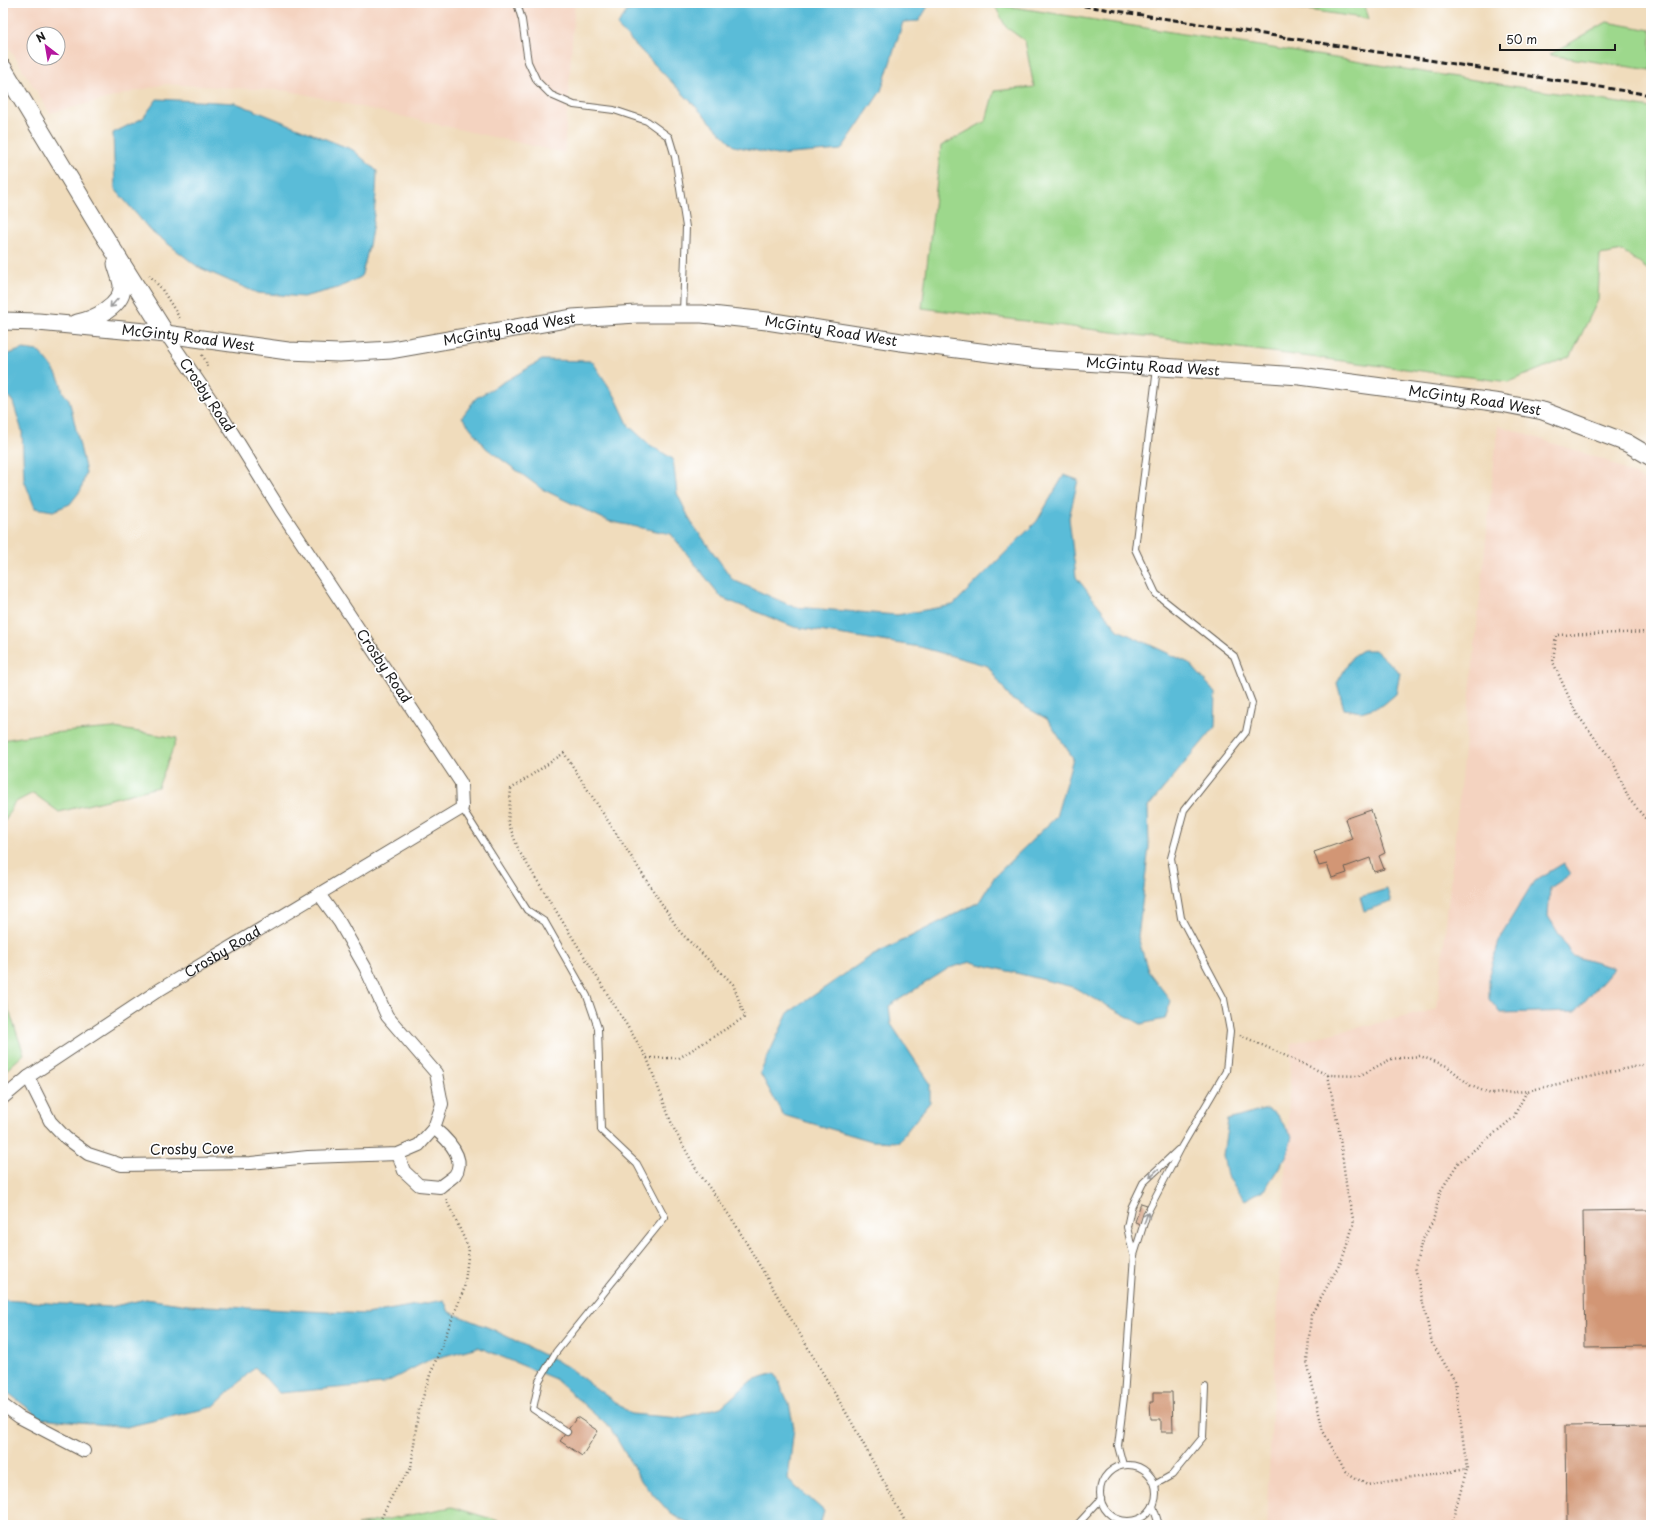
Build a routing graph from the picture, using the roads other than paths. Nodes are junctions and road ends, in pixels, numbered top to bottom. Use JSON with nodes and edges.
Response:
{"nodes":[{"id":1,"x":517,"y":3,"type":"edge"},
{"id":2,"x":3,"y":68,"type":"edge"},
{"id":3,"x":100,"y":229,"type":"junction"},
{"id":4,"x":683,"y":314,"type":"junction"},
{"id":5,"x":3,"y":321,"type":"edge"},
{"id":6,"x":70,"y":325,"type":"junction"},
{"id":7,"x":166,"y":334,"type":"junction"},
{"id":8,"x":1157,"y":367,"type":"junction"},
{"id":9,"x":1651,"y":457,"type":"edge"},
{"id":10,"x":462,"y":808,"type":"junction"},
{"id":11,"x":319,"y":894,"type":"junction"},
{"id":12,"x":28,"y":1077,"type":"junction"},
{"id":13,"x":3,"y":1098,"type":"edge"},
{"id":14,"x":434,"y":1128,"type":"junction"},
{"id":15,"x":1182,"y":1146,"type":"junction"},
{"id":16,"x":398,"y":1154,"type":"junction"},
{"id":17,"x":1134,"y":1255,"type":"junction"},
{"id":18,"x":1205,"y":1387,"type":"dead end"},
{"id":19,"x":3,"y":1405,"type":"edge"},
{"id":20,"x":566,"y":1432,"type":"dead end"},
{"id":21,"x":84,"y":1451,"type":"dead end"},
{"id":22,"x":1123,"y":1465,"type":"junction"},
{"id":23,"x":1156,"y":1484,"type":"junction"},
{"id":24,"x":1100,"y":1499,"type":"junction"},
{"id":25,"x":1154,"y":1506,"type":"junction"},
{"id":26,"x":1146,"y":1515,"type":"junction"},
{"id":27,"x":1136,"y":1523,"type":"edge"},
{"id":28,"x":1159,"y":1523,"type":"edge"},
{"id":29,"x":1077,"y":1525,"type":"edge"}],
"edges":[{"from":1,"to":4,"type":"lane"},
{"from":2,"to":3,"type":"main road","name":"Crosby Road"},
{"from":3,"to":6,"type":"main road","one_way":true},
{"from":3,"to":7,"type":"main road","name":"Crosby Road"},
{"from":4,"to":7,"type":"main road","name":"McGinty Road West"},
{"from":4,"to":8,"type":"main road","name":"McGinty Road West"},
{"from":5,"to":6,"type":"main road","name":"McGinty Road West"},
{"from":6,"to":7,"type":"main road","name":"McGinty Road West"},
{"from":7,"to":10,"type":"street","name":"Crosby Road"},
{"from":8,"to":9,"type":"main road","name":"McGinty Road West"},
{"from":8,"to":15,"type":"lane"},
{"from":10,"to":11,"type":"street","name":"Crosby Road"},
{"from":10,"to":20,"type":"lane"},
{"from":11,"to":12,"type":"street","name":"Crosby Road"},
{"from":11,"to":14,"type":"street","name":"Crosby Cove"},
{"from":12,"to":13,"type":"street","name":"Crosby Road"},
{"from":12,"to":16,"type":"street","name":"Crosby Cove"},
{"from":14,"to":16,"type":"street","name":"Crosby Cove"},
{"from":14,"to":16,"type":"street"},
{"from":17,"to":15,"type":"lane","one_way":true},
{"from":15,"to":17,"type":"lane","one_way":true},
{"from":17,"to":22,"type":"lane"},
{"from":18,"to":23,"type":"lane"},
{"from":19,"to":21,"type":"street"},
{"from":22,"to":23,"type":"lane"},
{"from":22,"to":24,"type":"lane"},
{"from":23,"to":25,"type":"lane"},
{"from":24,"to":27,"type":"lane"},
{"from":24,"to":29,"type":"lane"},
{"from":25,"to":26,"type":"lane"},
{"from":25,"to":28,"type":"lane"},
{"from":26,"to":27,"type":"lane"},
{"from":26,"to":28,"type":"lane"}]}
